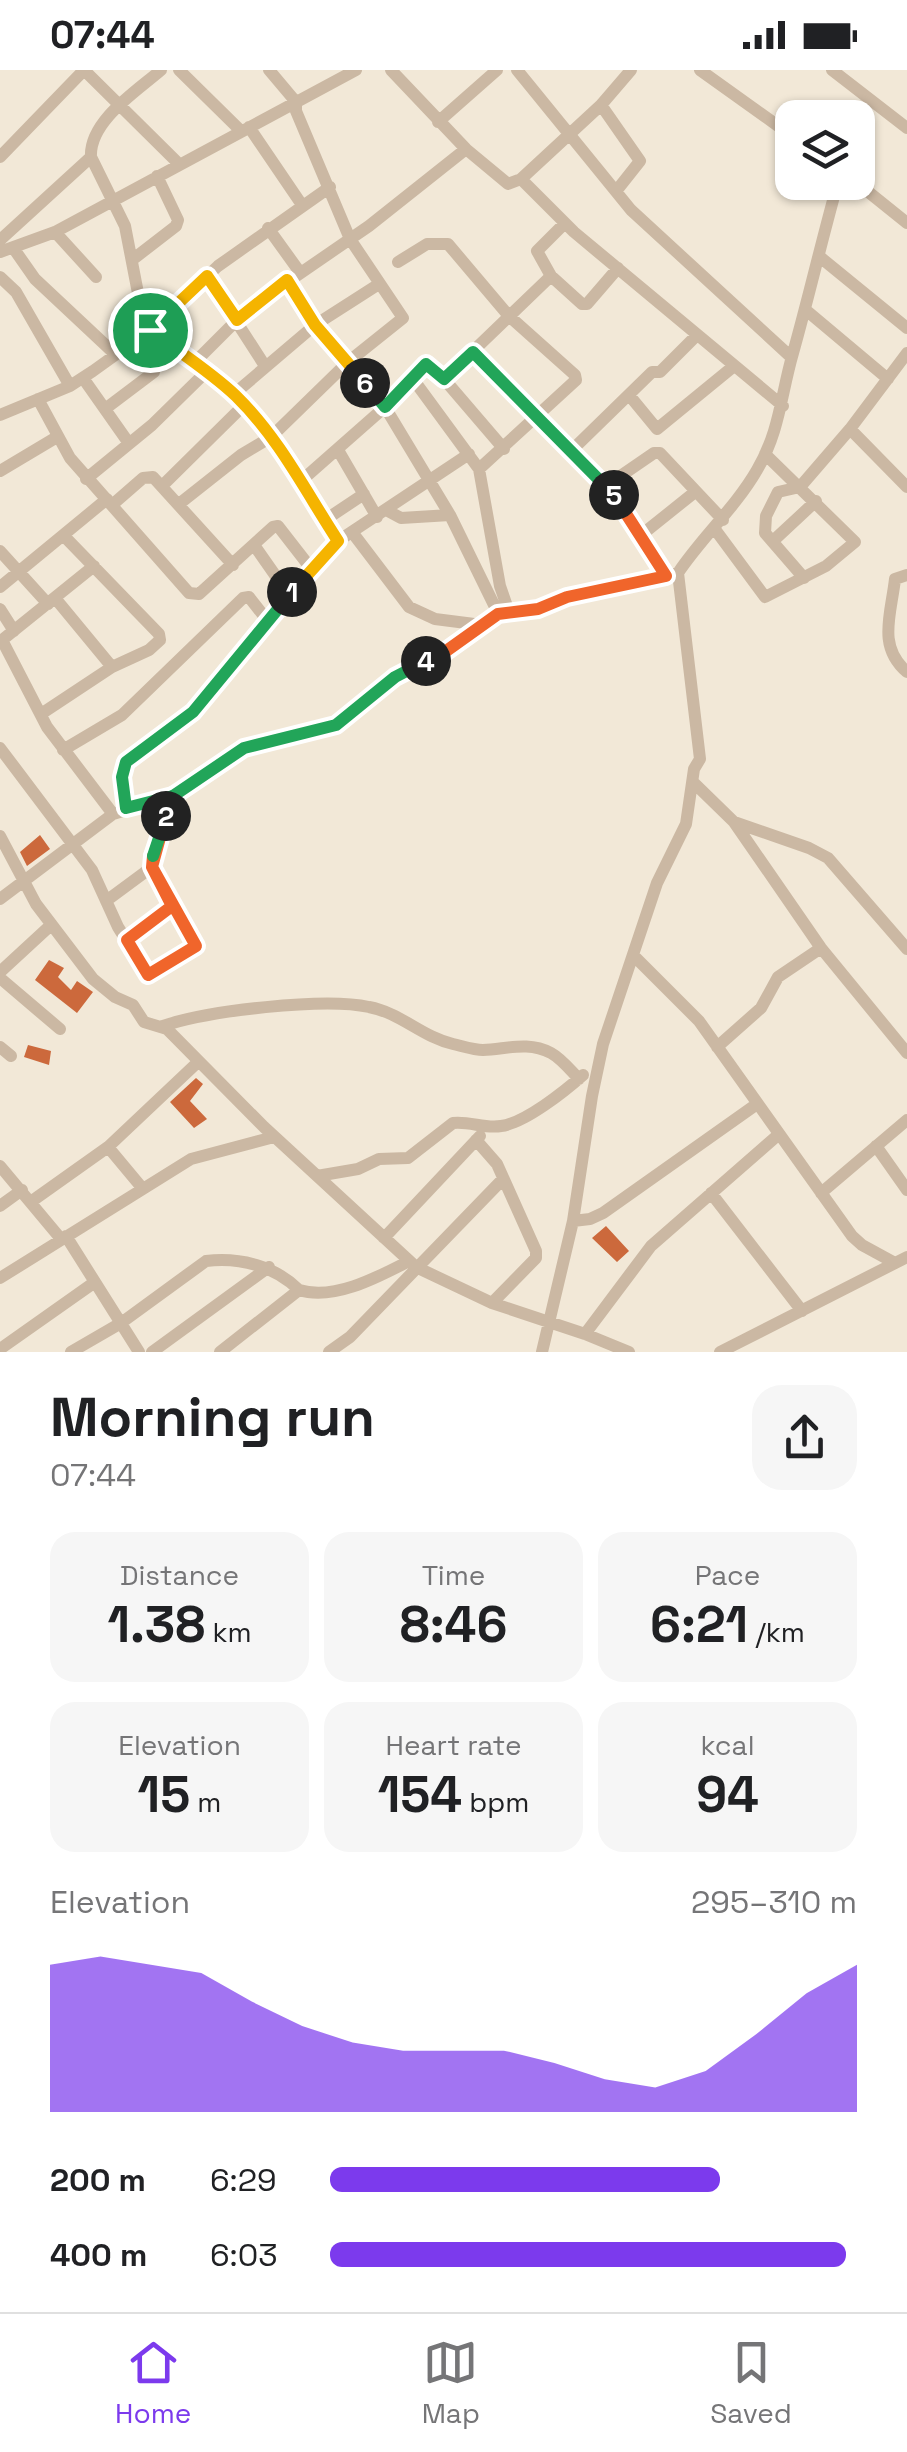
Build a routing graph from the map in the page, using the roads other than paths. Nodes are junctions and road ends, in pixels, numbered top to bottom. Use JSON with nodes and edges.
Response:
{"nodes":[{"id":1,"x":84,"y":70,"type":"edge"},
{"id":2,"x":179,"y":70,"type":"edge"},
{"id":3,"x":269,"y":70,"type":"edge"},
{"id":4,"x":356,"y":70,"type":"edge"},
{"id":5,"x":391,"y":70,"type":"edge"},
{"id":6,"x":497,"y":70,"type":"edge"},
{"id":7,"x":631,"y":70,"type":"edge"},
{"id":8,"x":700,"y":70,"type":"edge"},
{"id":9,"x":832,"y":70,"type":"edge"},
{"id":10,"x":156,"y":71,"type":"edge"},
{"id":11,"x":526,"y":74,"type":"edge"},
{"id":12,"x":296,"y":102,"type":"junction"},
{"id":13,"x":120,"y":105,"type":"junction"},
{"id":14,"x":601,"y":105,"type":"junction"},
{"id":15,"x":438,"y":122,"type":"junction"},
{"id":16,"x":775,"y":124,"type":"edge"},
{"id":17,"x":907,"y":128,"type":"edge"},
{"id":18,"x":245,"y":129,"type":"junction"},
{"id":19,"x":567,"y":136,"type":"junction"},
{"id":20,"x":466,"y":149,"type":"junction"},
{"id":21,"x":91,"y":157,"type":"junction"},
{"id":22,"x":0,"y":158,"type":"edge"},
{"id":23,"x":179,"y":164,"type":"junction"},
{"id":24,"x":157,"y":176,"type":"junction"},
{"id":25,"x":521,"y":178,"type":"junction"},
{"id":26,"x":330,"y":187,"type":"junction"},
{"id":27,"x":617,"y":190,"type":"junction"},
{"id":28,"x":875,"y":197,"type":"edge"},
{"id":29,"x":834,"y":200,"type":"edge"},
{"id":30,"x":112,"y":201,"type":"junction"},
{"id":31,"x":302,"y":205,"type":"junction"},
{"id":32,"x":907,"y":223,"type":"edge"},
{"id":33,"x":564,"y":224,"type":"junction"},
{"id":34,"x":268,"y":228,"type":"junction"},
{"id":35,"x":55,"y":232,"type":"junction"},
{"id":36,"x":350,"y":239,"type":"junction"},
{"id":37,"x":0,"y":240,"type":"edge"},
{"id":38,"x":7,"y":251,"type":"edge"},
{"id":39,"x":820,"y":256,"type":"junction"},
{"id":40,"x":132,"y":260,"type":"junction"},
{"id":41,"x":398,"y":262,"type":"dead end"},
{"id":42,"x":618,"y":268,"type":"junction"},
{"id":43,"x":96,"y":276,"type":"dead end"},
{"id":44,"x":207,"y":276,"type":"junction"},
{"id":45,"x":293,"y":276,"type":"junction"},
{"id":46,"x":551,"y":276,"type":"junction"},
{"id":47,"x":0,"y":278,"type":"edge"},
{"id":48,"x":378,"y":284,"type":"junction"},
{"id":49,"x":806,"y":312,"type":"junction"},
{"id":50,"x":509,"y":316,"type":"junction"},
{"id":51,"x":237,"y":320,"type":"junction"},
{"id":52,"x":315,"y":325,"type":"junction"},
{"id":53,"x":907,"y":328,"type":"edge"},
{"id":54,"x":150,"y":330,"type":"junction"},
{"id":55,"x":697,"y":335,"type":"junction"},
{"id":56,"x":138,"y":339,"type":"junction"},
{"id":57,"x":473,"y":352,"type":"junction"},
{"id":58,"x":907,"y":353,"type":"edge"},
{"id":59,"x":115,"y":354,"type":"junction"},
{"id":60,"x":792,"y":357,"type":"junction"},
{"id":61,"x":348,"y":362,"type":"junction"},
{"id":62,"x":265,"y":366,"type":"junction"},
{"id":63,"x":734,"y":366,"type":"junction"},
{"id":64,"x":200,"y":368,"type":"junction"},
{"id":65,"x":83,"y":378,"type":"junction"},
{"id":66,"x":413,"y":378,"type":"junction"},
{"id":67,"x":444,"y":379,"type":"junction"},
{"id":68,"x":888,"y":379,"type":"junction"},
{"id":69,"x":70,"y":386,"type":"junction"},
{"id":70,"x":234,"y":394,"type":"junction"},
{"id":71,"x":629,"y":394,"type":"junction"},
{"id":72,"x":38,"y":400,"type":"junction"},
{"id":73,"x":244,"y":405,"type":"junction"},
{"id":74,"x":783,"y":406,"type":"junction"},
{"id":75,"x":385,"y":407,"type":"junction"},
{"id":76,"x":105,"y":409,"type":"junction"},
{"id":77,"x":0,"y":415,"type":"edge"},
{"id":78,"x":536,"y":417,"type":"junction"},
{"id":79,"x":850,"y":429,"type":"junction"},
{"id":80,"x":57,"y":437,"type":"junction"},
{"id":81,"x":271,"y":437,"type":"junction"},
{"id":82,"x":128,"y":442,"type":"junction"},
{"id":83,"x":504,"y":448,"type":"junction"},
{"id":84,"x":338,"y":450,"type":"junction"},
{"id":85,"x":570,"y":452,"type":"junction"},
{"id":86,"x":469,"y":454,"type":"junction"},
{"id":87,"x":765,"y":454,"type":"junction"},
{"id":88,"x":478,"y":470,"type":"junction"},
{"id":89,"x":0,"y":471,"type":"edge"},
{"id":90,"x":86,"y":479,"type":"junction"},
{"id":91,"x":301,"y":480,"type":"junction"},
{"id":92,"x":430,"y":482,"type":"junction"},
{"id":93,"x":162,"y":486,"type":"junction"},
{"id":94,"x":606,"y":486,"type":"junction"},
{"id":95,"x":800,"y":487,"type":"junction"},
{"id":96,"x":907,"y":487,"type":"edge"},
{"id":97,"x":695,"y":492,"type":"junction"},
{"id":98,"x":364,"y":494,"type":"junction"},
{"id":99,"x":109,"y":502,"type":"junction"},
{"id":100,"x":816,"y":502,"type":"junction"},
{"id":101,"x":180,"y":504,"type":"junction"},
{"id":102,"x":382,"y":514,"type":"junction"},
{"id":103,"x":450,"y":515,"type":"junction"},
{"id":104,"x":324,"y":520,"type":"junction"},
{"id":105,"x":718,"y":524,"type":"junction"},
{"id":106,"x":352,"y":532,"type":"junction"},
{"id":107,"x":64,"y":536,"type":"junction"},
{"id":108,"x":640,"y":536,"type":"junction"},
{"id":109,"x":773,"y":540,"type":"junction"},
{"id":110,"x":338,"y":541,"type":"junction"},
{"id":111,"x":254,"y":545,"type":"junction"},
{"id":112,"x":0,"y":551,"type":"edge"},
{"id":113,"x":232,"y":565,"type":"junction"},
{"id":114,"x":94,"y":566,"type":"junction"},
{"id":115,"x":312,"y":571,"type":"junction"},
{"id":116,"x":18,"y":572,"type":"junction"},
{"id":117,"x":672,"y":574,"type":"junction"},
{"id":118,"x":907,"y":575,"type":"edge"},
{"id":119,"x":804,"y":578,"type":"junction"},
{"id":120,"x":0,"y":587,"type":"edge"},
{"id":121,"x":289,"y":595,"type":"junction"},
{"id":122,"x":52,"y":601,"type":"junction"},
{"id":123,"x":0,"y":609,"type":"edge"},
{"id":124,"x":504,"y":613,"type":"junction"},
{"id":125,"x":267,"y":620,"type":"junction"},
{"id":126,"x":482,"y":625,"type":"junction"},
{"id":127,"x":14,"y":632,"type":"junction"},
{"id":128,"x":112,"y":667,"type":"junction"},
{"id":129,"x":907,"y":672,"type":"edge"},
{"id":130,"x":41,"y":714,"type":"junction"},
{"id":131,"x":0,"y":748,"type":"edge"},
{"id":132,"x":63,"y":750,"type":"junction"},
{"id":133,"x":696,"y":770,"type":"junction"},
{"id":134,"x":173,"y":796,"type":"junction"},
{"id":135,"x":126,"y":808,"type":"junction"},
{"id":136,"x":112,"y":814,"type":"junction"},
{"id":137,"x":734,"y":822,"type":"junction"},
{"id":138,"x":0,"y":836,"type":"edge"},
{"id":139,"x":71,"y":846,"type":"junction"},
{"id":140,"x":152,"y":867,"type":"junction"},
{"id":141,"x":24,"y":880,"type":"junction"},
{"id":142,"x":0,"y":899,"type":"edge"},
{"id":143,"x":106,"y":901,"type":"junction"},
{"id":144,"x":172,"y":906,"type":"junction"},
{"id":145,"x":51,"y":925,"type":"junction"},
{"id":146,"x":127,"y":940,"type":"junction"},
{"id":147,"x":820,"y":948,"type":"junction"},
{"id":148,"x":907,"y":949,"type":"edge"},
{"id":149,"x":634,"y":956,"type":"junction"},
{"id":150,"x":0,"y":975,"type":"edge"},
{"id":151,"x":162,"y":1026,"type":"junction"},
{"id":152,"x":60,"y":1028,"type":"dead end"},
{"id":153,"x":717,"y":1047,"type":"junction"},
{"id":154,"x":907,"y":1053,"type":"edge"},
{"id":155,"x":600,"y":1060,"type":"junction"},
{"id":156,"x":198,"y":1062,"type":"junction"},
{"id":157,"x":579,"y":1080,"type":"junction"},
{"id":158,"x":756,"y":1104,"type":"junction"},
{"id":159,"x":907,"y":1120,"type":"edge"},
{"id":160,"x":489,"y":1127,"type":"junction"},
{"id":161,"x":778,"y":1135,"type":"junction"},
{"id":162,"x":274,"y":1137,"type":"junction"},
{"id":163,"x":476,"y":1140,"type":"junction"},
{"id":164,"x":876,"y":1146,"type":"junction"},
{"id":165,"x":108,"y":1147,"type":"junction"},
{"id":166,"x":0,"y":1166,"type":"edge"},
{"id":167,"x":317,"y":1176,"type":"junction"},
{"id":168,"x":503,"y":1179,"type":"junction"},
{"id":169,"x":905,"y":1183,"type":"edge"},
{"id":170,"x":143,"y":1188,"type":"junction"},
{"id":171,"x":711,"y":1193,"type":"junction"},
{"id":172,"x":821,"y":1193,"type":"junction"},
{"id":173,"x":27,"y":1196,"type":"junction"},
{"id":174,"x":0,"y":1206,"type":"edge"},
{"id":175,"x":572,"y":1220,"type":"junction"},
{"id":176,"x":64,"y":1238,"type":"junction"},
{"id":177,"x":384,"y":1238,"type":"junction"},
{"id":178,"x":901,"y":1260,"type":"edge"},
{"id":179,"x":412,"y":1264,"type":"junction"},
{"id":180,"x":269,"y":1267,"type":"junction"},
{"id":181,"x":0,"y":1278,"type":"edge"},
{"id":182,"x":95,"y":1282,"type":"junction"},
{"id":183,"x":299,"y":1290,"type":"junction"},
{"id":184,"x":492,"y":1303,"type":"junction"},
{"id":185,"x":802,"y":1312,"type":"junction"},
{"id":186,"x":121,"y":1322,"type":"junction"},
{"id":187,"x":550,"y":1322,"type":"junction"},
{"id":188,"x":584,"y":1334,"type":"junction"},
{"id":189,"x":742,"y":1348,"type":"edge"},
{"id":190,"x":0,"y":1349,"type":"edge"},
{"id":191,"x":70,"y":1352,"type":"edge"},
{"id":192,"x":139,"y":1352,"type":"edge"},
{"id":193,"x":152,"y":1352,"type":"edge"},
{"id":194,"x":220,"y":1352,"type":"edge"},
{"id":195,"x":328,"y":1352,"type":"edge"},
{"id":196,"x":542,"y":1352,"type":"edge"},
{"id":197,"x":628,"y":1352,"type":"edge"},
{"id":198,"x":720,"y":1352,"type":"edge"}],
"edges":[{"from":1,"to":13,"type":"street"},
{"from":1,"to":22,"type":"street"},
{"from":2,"to":18,"type":"street"},
{"from":3,"to":12,"type":"street"},
{"from":4,"to":12,"type":"street"},
{"from":5,"to":15,"type":"street"},
{"from":6,"to":15,"type":"street"},
{"from":7,"to":14,"type":"street"},
{"from":8,"to":16,"type":"street"},
{"from":9,"to":17,"type":"street"},
{"from":10,"to":13,"type":"street"},
{"from":11,"to":19,"type":"street"},
{"from":12,"to":18,"type":"street"},
{"from":12,"to":26,"type":"street"},
{"from":13,"to":21,"type":"street"},
{"from":13,"to":23,"type":"street"},
{"from":14,"to":19,"type":"street"},
{"from":14,"to":27,"type":"street"},
{"from":15,"to":20,"type":"street"},
{"from":18,"to":23,"type":"street"},
{"from":18,"to":31,"type":"street"},
{"from":19,"to":25,"type":"street"},
{"from":19,"to":27,"type":"street"},
{"from":20,"to":25,"type":"street"},
{"from":20,"to":36,"type":"street"},
{"from":21,"to":30,"type":"street"},
{"from":21,"to":37,"type":"street"},
{"from":23,"to":24,"type":"street"},
{"from":24,"to":30,"type":"street"},
{"from":24,"to":40,"type":"street"},
{"from":25,"to":33,"type":"street"},
{"from":26,"to":31,"type":"street"},
{"from":26,"to":36,"type":"street"},
{"from":27,"to":60,"type":"street"},
{"from":28,"to":32,"type":"street"},
{"from":29,"to":39,"type":"street"},
{"from":30,"to":35,"type":"street"},
{"from":30,"to":40,"type":"street"},
{"from":31,"to":34,"type":"street"},
{"from":33,"to":42,"type":"street"},
{"from":33,"to":46,"type":"street"},
{"from":34,"to":44,"type":"street"},
{"from":34,"to":45,"type":"street"},
{"from":35,"to":38,"type":"street"},
{"from":35,"to":43,"type":"street"},
{"from":36,"to":45,"type":"street"},
{"from":36,"to":48,"type":"street"},
{"from":38,"to":59,"type":"street"},
{"from":39,"to":49,"type":"street"},
{"from":39,"to":53,"type":"street"},
{"from":40,"to":54,"type":"street"},
{"from":41,"to":50,"type":"street"},
{"from":42,"to":46,"type":"street"},
{"from":42,"to":55,"type":"street"},
{"from":44,"to":51,"type":"street"},
{"from":44,"to":54,"type":"street"},
{"from":45,"to":51,"type":"street"},
{"from":45,"to":52,"type":"street"},
{"from":46,"to":50,"type":"street"},
{"from":47,"to":69,"type":"street"},
{"from":48,"to":52,"type":"street"},
{"from":48,"to":61,"type":"street"},
{"from":49,"to":60,"type":"street"},
{"from":49,"to":68,"type":"street"},
{"from":50,"to":57,"type":"street"},
{"from":50,"to":78,"type":"street"},
{"from":51,"to":62,"type":"street"},
{"from":51,"to":64,"type":"street"},
{"from":52,"to":61,"type":"street"},
{"from":52,"to":62,"type":"street"},
{"from":54,"to":56,"type":"street"},
{"from":54,"to":64,"type":"street"},
{"from":55,"to":63,"type":"street"},
{"from":55,"to":71,"type":"street"},
{"from":56,"to":59,"type":"street"},
{"from":56,"to":76,"type":"street"},
{"from":57,"to":67,"type":"street"},
{"from":57,"to":78,"type":"street"},
{"from":58,"to":68,"type":"street"},
{"from":59,"to":65,"type":"street"},
{"from":60,"to":74,"type":"street"},
{"from":61,"to":75,"type":"street"},
{"from":61,"to":81,"type":"street"},
{"from":62,"to":70,"type":"street"},
{"from":63,"to":71,"type":"street"},
{"from":63,"to":74,"type":"street"},
{"from":64,"to":70,"type":"street"},
{"from":64,"to":82,"type":"street"},
{"from":65,"to":69,"type":"street"},
{"from":65,"to":76,"type":"street"},
{"from":66,"to":67,"type":"street"},
{"from":66,"to":75,"type":"street"},
{"from":66,"to":86,"type":"street"},
{"from":67,"to":83,"type":"street"},
{"from":68,"to":79,"type":"street"},
{"from":69,"to":72,"type":"street"},
{"from":70,"to":73,"type":"street"},
{"from":71,"to":85,"type":"street"},
{"from":72,"to":77,"type":"street"},
{"from":72,"to":80,"type":"street"},
{"from":73,"to":81,"type":"street"},
{"from":73,"to":93,"type":"street"},
{"from":74,"to":87,"type":"street"},
{"from":75,"to":84,"type":"street"},
{"from":75,"to":92,"type":"street"},
{"from":76,"to":82,"type":"street"},
{"from":78,"to":83,"type":"street"},
{"from":78,"to":85,"type":"street"},
{"from":79,"to":95,"type":"street"},
{"from":79,"to":96,"type":"street"},
{"from":80,"to":89,"type":"street"},
{"from":80,"to":90,"type":"street"},
{"from":81,"to":91,"type":"street"},
{"from":81,"to":101,"type":"street"},
{"from":82,"to":90,"type":"street"},
{"from":83,"to":88,"type":"street"},
{"from":84,"to":91,"type":"street"},
{"from":84,"to":98,"type":"street"},
{"from":85,"to":94,"type":"street"},
{"from":86,"to":88,"type":"street"},
{"from":86,"to":92,"type":"street"},
{"from":87,"to":95,"type":"street"},
{"from":87,"to":105,"type":"street"},
{"from":88,"to":124,"type":"street"},
{"from":90,"to":99,"type":"street"},
{"from":91,"to":104,"type":"street"},
{"from":92,"to":102,"type":"street"},
{"from":92,"to":103,"type":"street"},
{"from":93,"to":99,"type":"street"},
{"from":93,"to":101,"type":"street"},
{"from":94,"to":97,"type":"street"},
{"from":94,"to":108,"type":"street"},
{"from":95,"to":100,"type":"street"},
{"from":95,"to":109,"type":"street"},
{"from":97,"to":105,"type":"street"},
{"from":97,"to":108,"type":"street"},
{"from":98,"to":102,"type":"street"},
{"from":98,"to":104,"type":"street"},
{"from":99,"to":107,"type":"street"},
{"from":99,"to":113,"type":"street"},
{"from":100,"to":109,"type":"street"},
{"from":100,"to":119,"type":"street"},
{"from":101,"to":113,"type":"street"},
{"from":102,"to":103,"type":"street"},
{"from":102,"to":106,"type":"street"},
{"from":103,"to":124,"type":"street"},
{"from":104,"to":110,"type":"street"},
{"from":105,"to":117,"type":"street"},
{"from":105,"to":119,"type":"street"},
{"from":106,"to":110,"type":"street"},
{"from":106,"to":126,"type":"street"},
{"from":107,"to":114,"type":"street"},
{"from":107,"to":116,"type":"street"},
{"from":108,"to":117,"type":"street"},
{"from":109,"to":119,"type":"street"},
{"from":110,"to":115,"type":"street"},
{"from":111,"to":113,"type":"street"},
{"from":111,"to":115,"type":"street"},
{"from":111,"to":121,"type":"street"},
{"from":112,"to":116,"type":"street"},
{"from":114,"to":122,"type":"street"},
{"from":114,"to":128,"type":"street"},
{"from":115,"to":121,"type":"street"},
{"from":116,"to":120,"type":"street"},
{"from":116,"to":122,"type":"street"},
{"from":117,"to":124,"type":"street"},
{"from":117,"to":133,"type":"street"},
{"from":118,"to":129,"type":"street"},
{"from":121,"to":125,"type":"street"},
{"from":122,"to":127,"type":"street"},
{"from":122,"to":128,"type":"street"},
{"from":123,"to":127,"type":"street"},
{"from":124,"to":126,"type":"street"},
{"from":125,"to":132,"type":"street"},
{"from":125,"to":135,"type":"street"},
{"from":126,"to":134,"type":"street"},
{"from":127,"to":130,"type":"street"},
{"from":128,"to":130,"type":"street"},
{"from":130,"to":132,"type":"street"},
{"from":131,"to":139,"type":"street"},
{"from":132,"to":136,"type":"street"},
{"from":133,"to":137,"type":"street"},
{"from":133,"to":149,"type":"street"},
{"from":134,"to":135,"type":"street"},
{"from":134,"to":140,"type":"street"},
{"from":135,"to":136,"type":"street"},
{"from":136,"to":139,"type":"street"},
{"from":137,"to":147,"type":"street"},
{"from":137,"to":148,"type":"street"},
{"from":138,"to":141,"type":"street"},
{"from":139,"to":141,"type":"street"},
{"from":139,"to":143,"type":"street"},
{"from":140,"to":143,"type":"street"},
{"from":140,"to":144,"type":"street"},
{"from":141,"to":142,"type":"street"},
{"from":141,"to":145,"type":"street"},
{"from":143,"to":146,"type":"street"},
{"from":144,"to":146,"type":"street"},
{"from":144,"to":146,"type":"street"},
{"from":145,"to":150,"type":"street"},
{"from":145,"to":151,"type":"street"},
{"from":147,"to":153,"type":"street"},
{"from":147,"to":154,"type":"street"},
{"from":149,"to":153,"type":"street"},
{"from":149,"to":155,"type":"street"},
{"from":150,"to":152,"type":"street"},
{"from":151,"to":156,"type":"street"},
{"from":151,"to":157,"type":"street"},
{"from":153,"to":158,"type":"street"},
{"from":155,"to":157,"type":"street"},
{"from":155,"to":175,"type":"street"},
{"from":156,"to":162,"type":"street"},
{"from":156,"to":165,"type":"street"},
{"from":157,"to":160,"type":"street"},
{"from":158,"to":161,"type":"street"},
{"from":158,"to":175,"type":"street"},
{"from":159,"to":164,"type":"street"},
{"from":160,"to":163,"type":"street"},
{"from":160,"to":167,"type":"street"},
{"from":161,"to":171,"type":"street"},
{"from":161,"to":172,"type":"street"},
{"from":162,"to":167,"type":"street"},
{"from":162,"to":170,"type":"street"},
{"from":163,"to":168,"type":"street"},
{"from":163,"to":177,"type":"street"},
{"from":164,"to":169,"type":"street"},
{"from":164,"to":172,"type":"street"},
{"from":165,"to":170,"type":"street"},
{"from":165,"to":173,"type":"street"},
{"from":166,"to":173,"type":"street"},
{"from":167,"to":177,"type":"street"},
{"from":168,"to":179,"type":"street"},
{"from":168,"to":184,"type":"street"},
{"from":170,"to":176,"type":"street"},
{"from":171,"to":185,"type":"street"},
{"from":171,"to":188,"type":"street"},
{"from":172,"to":178,"type":"street"},
{"from":173,"to":174,"type":"street"},
{"from":173,"to":176,"type":"street"},
{"from":175,"to":187,"type":"street"},
{"from":176,"to":181,"type":"street"},
{"from":176,"to":182,"type":"street"},
{"from":177,"to":179,"type":"street"},
{"from":178,"to":185,"type":"street"},
{"from":179,"to":183,"type":"street"},
{"from":179,"to":184,"type":"street"},
{"from":179,"to":195,"type":"street"},
{"from":180,"to":183,"type":"street"},
{"from":180,"to":186,"type":"street"},
{"from":180,"to":193,"type":"street"},
{"from":182,"to":186,"type":"street"},
{"from":182,"to":190,"type":"street"},
{"from":183,"to":194,"type":"street"},
{"from":184,"to":187,"type":"street"},
{"from":185,"to":189,"type":"street"},
{"from":186,"to":191,"type":"street"},
{"from":186,"to":192,"type":"street"},
{"from":187,"to":188,"type":"street"},
{"from":187,"to":196,"type":"street"},
{"from":188,"to":197,"type":"street"},
{"from":189,"to":198,"type":"street"}]}
